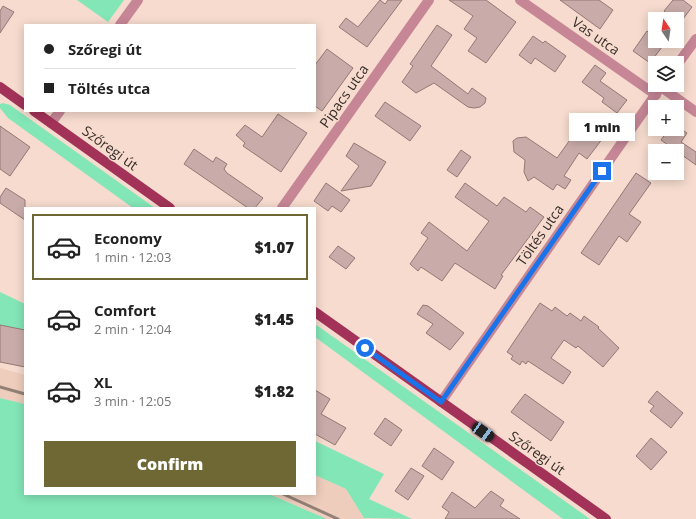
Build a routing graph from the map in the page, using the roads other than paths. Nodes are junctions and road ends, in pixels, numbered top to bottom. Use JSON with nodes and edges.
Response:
{"nodes":[{"id":1,"x":138,"y":0,"type":"edge"},
{"id":2,"x":429,"y":0,"type":"edge"},
{"id":3,"x":520,"y":0,"type":"edge"},
{"id":4,"x":121,"y":24,"type":"edge"},
{"id":5,"x":696,"y":39,"type":"edge"},
{"id":6,"x":684,"y":56,"type":"edge"},
{"id":7,"x":648,"y":81,"type":"edge"},
{"id":8,"x":0,"y":87,"type":"edge"},
{"id":9,"x":658,"y":92,"type":"edge"},
{"id":10,"x":665,"y":92,"type":"edge"},
{"id":11,"x":24,"y":104,"type":"edge"},
{"id":12,"x":35,"y":112,"type":"edge"},
{"id":13,"x":59,"y":112,"type":"edge"},
{"id":14,"x":696,"y":112,"type":"edge"},
{"id":15,"x":51,"y":123,"type":"junction"},
{"id":16,"x":169,"y":207,"type":"edge"},
{"id":17,"x":283,"y":207,"type":"edge"},
{"id":18,"x":316,"y":313,"type":"edge"},
{"id":19,"x":441,"y":402,"type":"junction"},
{"id":20,"x":606,"y":519,"type":"edge"}],
"edges":[{"from":1,"to":4,"type":"street"},
{"from":2,"to":17,"type":"street","name":"Pipacs utca"},
{"from":3,"to":7,"type":"street","name":"Vas utca"},
{"from":5,"to":6,"type":"street"},
{"from":8,"to":11,"type":"main road"},
{"from":9,"to":19,"type":"street","name":"Töltés utca"},
{"from":10,"to":14,"type":"street","name":"Vas utca"},
{"from":12,"to":15,"type":"main road","name":"Szőregi út"},
{"from":13,"to":15,"type":"street"},
{"from":15,"to":16,"type":"main road","name":"Szőregi út"},
{"from":18,"to":19,"type":"main road","name":"Szőregi út"},
{"from":19,"to":20,"type":"main road","name":"Szőregi út"}]}
